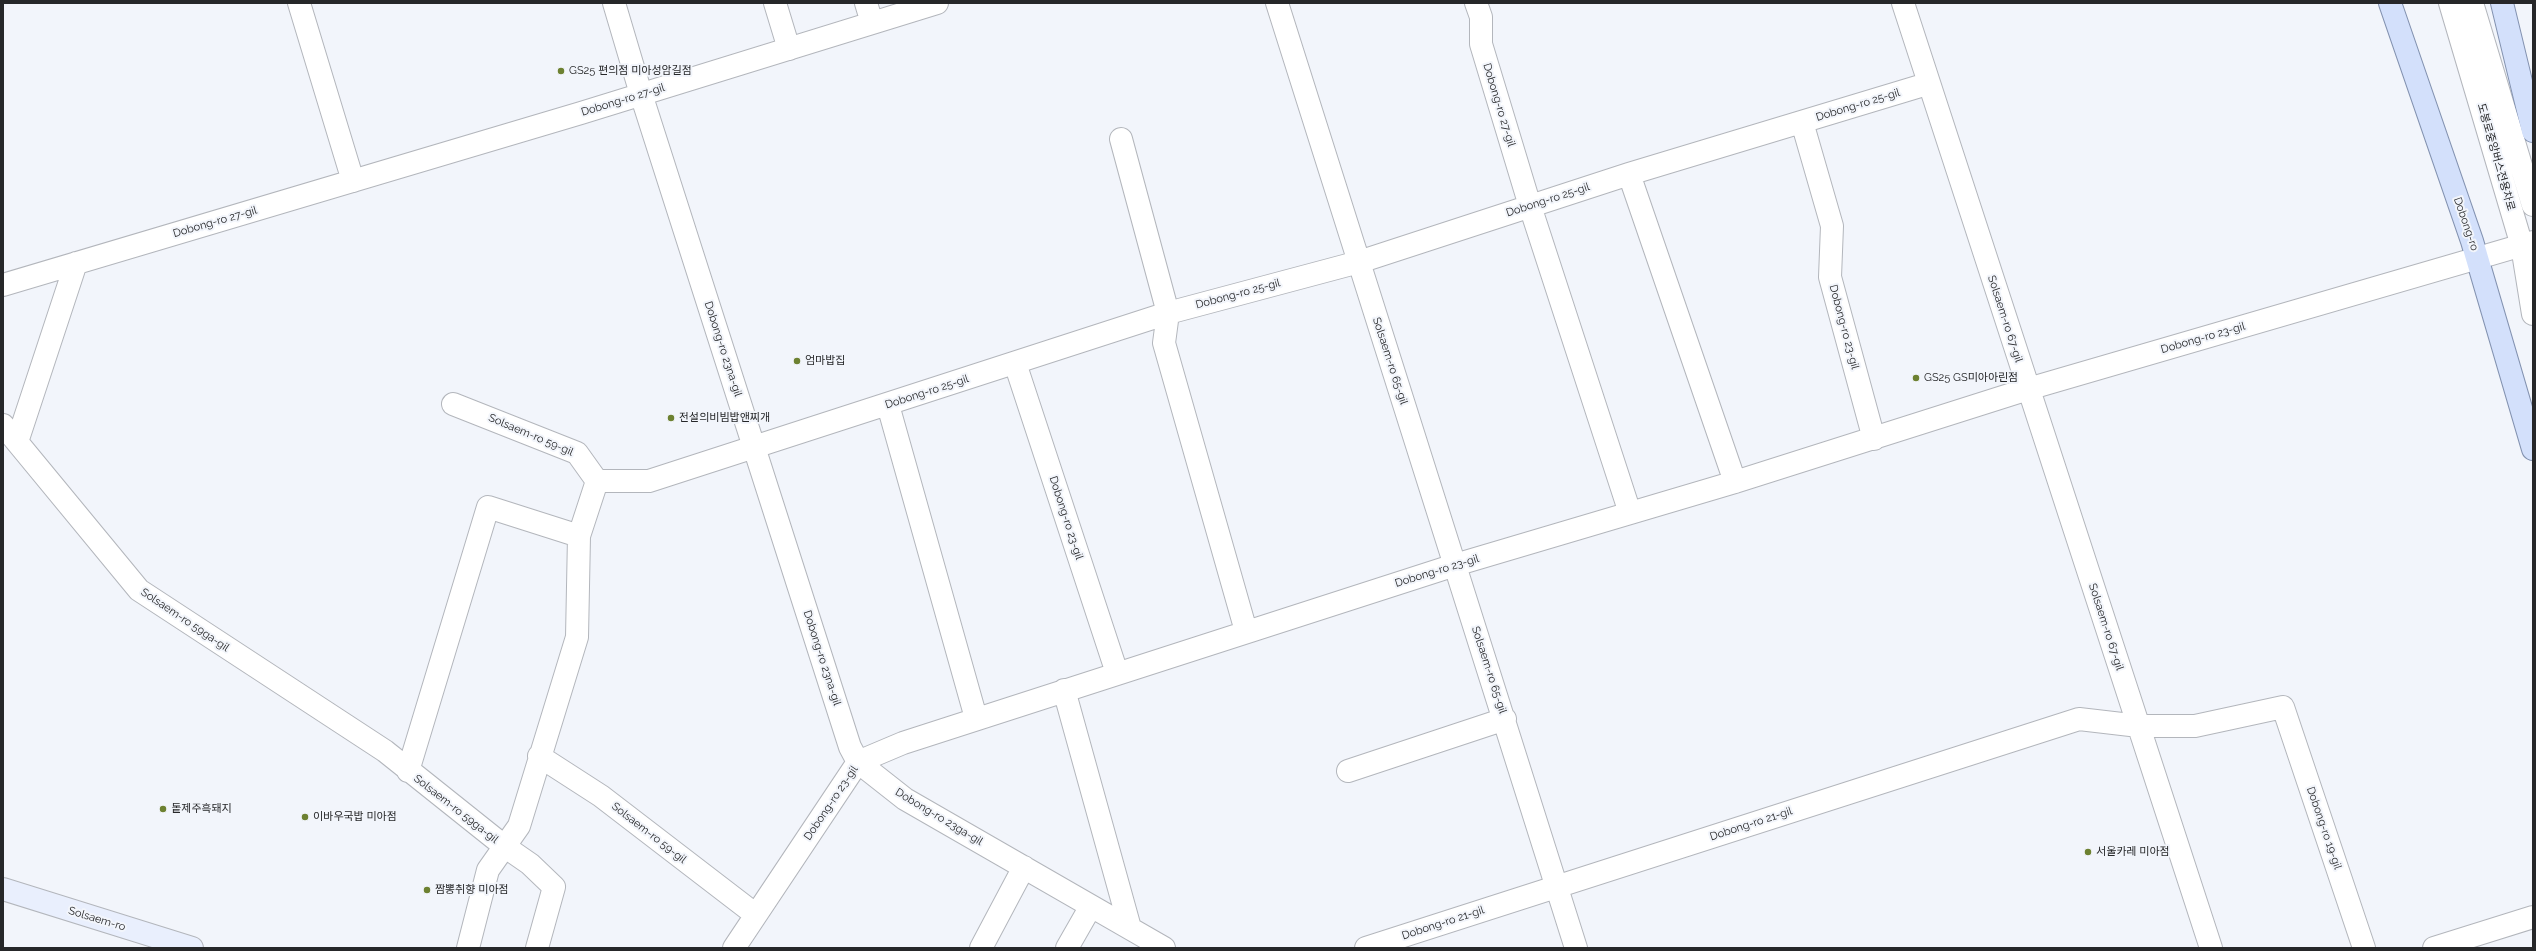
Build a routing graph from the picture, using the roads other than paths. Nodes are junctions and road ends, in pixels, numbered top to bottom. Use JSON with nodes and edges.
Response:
{"nodes":[{"id":1,"x":299,"y":3,"type":"edge"},
{"id":2,"x":614,"y":3,"type":"edge"},
{"id":3,"x":775,"y":3,"type":"edge"},
{"id":4,"x":937,"y":3,"type":"edge"},
{"id":5,"x":1277,"y":3,"type":"edge"},
{"id":6,"x":1476,"y":3,"type":"edge"},
{"id":7,"x":1903,"y":3,"type":"edge"},
{"id":8,"x":2390,"y":3,"type":"edge"},
{"id":9,"x":2450,"y":3,"type":"edge"},
{"id":10,"x":2472,"y":3,"type":"edge"},
{"id":11,"x":2502,"y":3,"type":"edge"},
{"id":12,"x":869,"y":13,"type":"edge"},
{"id":13,"x":789,"y":49,"type":"junction"},
{"id":14,"x":1928,"y":84,"type":"junction"},
{"id":15,"x":641,"y":94,"type":"junction"},
{"id":16,"x":1802,"y":122,"type":"junction"},
{"id":17,"x":2533,"y":131,"type":"edge"},
{"id":18,"x":1121,"y":139,"type":"dead end"},
{"id":19,"x":1629,"y":174,"type":"junction"},
{"id":20,"x":354,"y":181,"type":"junction"},
{"id":21,"x":2533,"y":205,"type":"edge"},
{"id":22,"x":1530,"y":206,"type":"junction"},
{"id":23,"x":2527,"y":244,"type":"edge"},
{"id":24,"x":2477,"y":259,"type":"junction"},
{"id":25,"x":1359,"y":262,"type":"junction"},
{"id":26,"x":76,"y":263,"type":"junction"},
{"id":27,"x":3,"y":285,"type":"edge"},
{"id":28,"x":1168,"y":313,"type":"junction"},
{"id":29,"x":2533,"y":314,"type":"edge"},
{"id":30,"x":1015,"y":363,"type":"junction"},
{"id":31,"x":2028,"y":389,"type":"junction"},
{"id":32,"x":453,"y":404,"type":"dead end"},
{"id":33,"x":888,"y":405,"type":"junction"},
{"id":34,"x":3,"y":424,"type":"edge"},
{"id":35,"x":1874,"y":439,"type":"junction"},
{"id":36,"x":17,"y":442,"type":"junction"},
{"id":37,"x":755,"y":448,"type":"junction"},
{"id":38,"x":2533,"y":448,"type":"edge"},
{"id":39,"x":597,"y":481,"type":"junction"},
{"id":40,"x":1735,"y":482,"type":"junction"},
{"id":41,"x":1630,"y":513,"type":"junction"},
{"id":42,"x":579,"y":536,"type":"junction"},
{"id":43,"x":1455,"y":564,"type":"junction"},
{"id":44,"x":1246,"y":631,"type":"junction"},
{"id":45,"x":1117,"y":673,"type":"junction"},
{"id":46,"x":1064,"y":690,"type":"junction"},
{"id":47,"x":976,"y":718,"type":"junction"},
{"id":48,"x":1505,"y":719,"type":"junction"},
{"id":49,"x":2139,"y":726,"type":"junction"},
{"id":50,"x":539,"y":756,"type":"junction"},
{"id":51,"x":858,"y":762,"type":"junction"},
{"id":52,"x":408,"y":771,"type":"junction"},
{"id":53,"x":1348,"y":771,"type":"dead end"},
{"id":54,"x":504,"y":846,"type":"junction"},
{"id":55,"x":1024,"y":868,"type":"junction"},
{"id":56,"x":1557,"y":885,"type":"junction"},
{"id":57,"x":3,"y":889,"type":"edge"},
{"id":58,"x":1091,"y":906,"type":"junction"},
{"id":59,"x":756,"y":915,"type":"junction"},
{"id":60,"x":2533,"y":917,"type":"edge"},
{"id":61,"x":1130,"y":928,"type":"junction"},
{"id":62,"x":192,"y":948,"type":"edge"},
{"id":63,"x":468,"y":948,"type":"edge"},
{"id":64,"x":537,"y":948,"type":"edge"},
{"id":65,"x":734,"y":948,"type":"edge"},
{"id":66,"x":981,"y":948,"type":"edge"},
{"id":67,"x":1067,"y":948,"type":"edge"},
{"id":68,"x":1164,"y":948,"type":"edge"},
{"id":69,"x":1366,"y":948,"type":"edge"},
{"id":70,"x":1576,"y":948,"type":"edge"},
{"id":71,"x":2211,"y":948,"type":"edge"},
{"id":72,"x":2364,"y":948,"type":"edge"},
{"id":73,"x":2434,"y":948,"type":"edge"}],
"edges":[{"from":1,"to":20,"type":"street"},
{"from":2,"to":15,"type":"street","name":"Dobong-ro 23na-gil"},
{"from":3,"to":13,"type":"street"},
{"from":4,"to":12,"type":"street","name":"Dobong-ro 27-gil"},
{"from":5,"to":25,"type":"street","name":"Solsaem-ro 65-gil"},
{"from":6,"to":22,"type":"street","name":"Dobong-ro 27-gil"},
{"from":7,"to":14,"type":"street","name":"Solsaem-ro 67-gil"},
{"from":8,"to":24,"type":"main road","name":"Dobong-ro"},
{"from":9,"to":23,"type":"street","name":"도봉로중앙버스전용차로"},
{"from":10,"to":21,"type":"street"},
{"from":11,"to":17,"type":"main road"},
{"from":12,"to":13,"type":"street","name":"Dobong-ro 27-gil"},
{"from":13,"to":15,"type":"street","name":"Dobong-ro 27-gil"},
{"from":14,"to":16,"type":"street","name":"Dobong-ro 25-gil"},
{"from":14,"to":31,"type":"street","name":"Solsaem-ro 67-gil"},
{"from":15,"to":20,"type":"street","name":"Dobong-ro 27-gil"},
{"from":15,"to":37,"type":"street","name":"Dobong-ro 23na-gil"},
{"from":16,"to":19,"type":"street","name":"Dobong-ro 25-gil"},
{"from":16,"to":35,"type":"street","name":"Dobong-ro 23-gil"},
{"from":18,"to":28,"type":"street"},
{"from":19,"to":22,"type":"street","name":"Dobong-ro 25-gil"},
{"from":19,"to":40,"type":"street"},
{"from":20,"to":26,"type":"street","name":"Dobong-ro 27-gil"},
{"from":22,"to":25,"type":"street","name":"Dobong-ro 25-gil"},
{"from":22,"to":41,"type":"street"},
{"from":23,"to":24,"type":"street","name":"Dobong-ro 23-gil"},
{"from":23,"to":29,"type":"street","name":"도봉로중앙버스전용차로"},
{"from":24,"to":31,"type":"street","name":"Dobong-ro 23-gil"},
{"from":24,"to":38,"type":"main road","name":"Dobong-ro"},
{"from":25,"to":28,"type":"street","name":"Dobong-ro 25-gil"},
{"from":25,"to":43,"type":"street","name":"Solsaem-ro 65-gil"},
{"from":26,"to":27,"type":"street","name":"Dobong-ro 27-gil"},
{"from":26,"to":36,"type":"street"},
{"from":28,"to":30,"type":"street","name":"Dobong-ro 25-gil"},
{"from":28,"to":44,"type":"street"},
{"from":30,"to":33,"type":"street","name":"Dobong-ro 25-gil"},
{"from":30,"to":45,"type":"street","name":"Dobong-ro 23-gil"},
{"from":31,"to":35,"type":"street","name":"Dobong-ro 23-gil"},
{"from":31,"to":49,"type":"street","name":"Solsaem-ro 67-gil"},
{"from":32,"to":39,"type":"street","name":"Solsaem-ro 59-gil"},
{"from":33,"to":37,"type":"street","name":"Dobong-ro 25-gil"},
{"from":33,"to":47,"type":"street"},
{"from":34,"to":36,"type":"street","name":"Solsaem-ro 59ga-gil"},
{"from":35,"to":40,"type":"street","name":"Dobong-ro 23-gil"},
{"from":36,"to":52,"type":"street","name":"Solsaem-ro 59ga-gil"},
{"from":37,"to":39,"type":"street"},
{"from":37,"to":51,"type":"street","name":"Dobong-ro 23na-gil"},
{"from":39,"to":42,"type":"street"},
{"from":40,"to":41,"type":"street","name":"Dobong-ro 23-gil"},
{"from":41,"to":43,"type":"street","name":"Dobong-ro 23-gil"},
{"from":42,"to":50,"type":"street"},
{"from":42,"to":52,"type":"street","name":"Solsaem-ro 59ga-gil"},
{"from":43,"to":44,"type":"street","name":"Dobong-ro 23-gil"},
{"from":43,"to":48,"type":"street","name":"Solsaem-ro 65-gil"},
{"from":44,"to":45,"type":"street","name":"Dobong-ro 23-gil"},
{"from":45,"to":46,"type":"street","name":"Dobong-ro 23-gil"},
{"from":46,"to":47,"type":"street","name":"Dobong-ro 23-gil"},
{"from":46,"to":61,"type":"street"},
{"from":47,"to":51,"type":"street","name":"Dobong-ro 23-gil"},
{"from":48,"to":53,"type":"street","name":"Solsaem-ro 65-gil"},
{"from":48,"to":56,"type":"street","name":"Solsaem-ro 65-gil"},
{"from":49,"to":56,"type":"street","name":"Dobong-ro 21-gil"},
{"from":49,"to":71,"type":"street","name":"Solsaem-ro 67-gil"},
{"from":49,"to":72,"type":"street","name":"Dobong-ro 19-gil"},
{"from":50,"to":54,"type":"street"},
{"from":50,"to":59,"type":"street","name":"Solsaem-ro 59-gil"},
{"from":51,"to":55,"type":"street","name":"Dobong-ro 23ga-gil"},
{"from":51,"to":59,"type":"street","name":"Dobong-ro 23-gil"},
{"from":52,"to":54,"type":"street","name":"Solsaem-ro 59ga-gil"},
{"from":54,"to":63,"type":"street"},
{"from":54,"to":64,"type":"street"},
{"from":55,"to":58,"type":"street","name":"Dobong-ro 23ga-gil"},
{"from":55,"to":66,"type":"street"},
{"from":56,"to":69,"type":"street","name":"Dobong-ro 21-gil"},
{"from":56,"to":70,"type":"street","name":"Solsaem-ro 65-gil"},
{"from":57,"to":62,"type":"main road","name":"Solsaem-ro"},
{"from":58,"to":61,"type":"street","name":"Dobong-ro 23ga-gil"},
{"from":58,"to":67,"type":"street"},
{"from":59,"to":65,"type":"street","name":"Dobong-ro 23-gil"},
{"from":60,"to":73,"type":"street"},
{"from":61,"to":68,"type":"street","name":"Dobong-ro 23ga-gil"}]}
